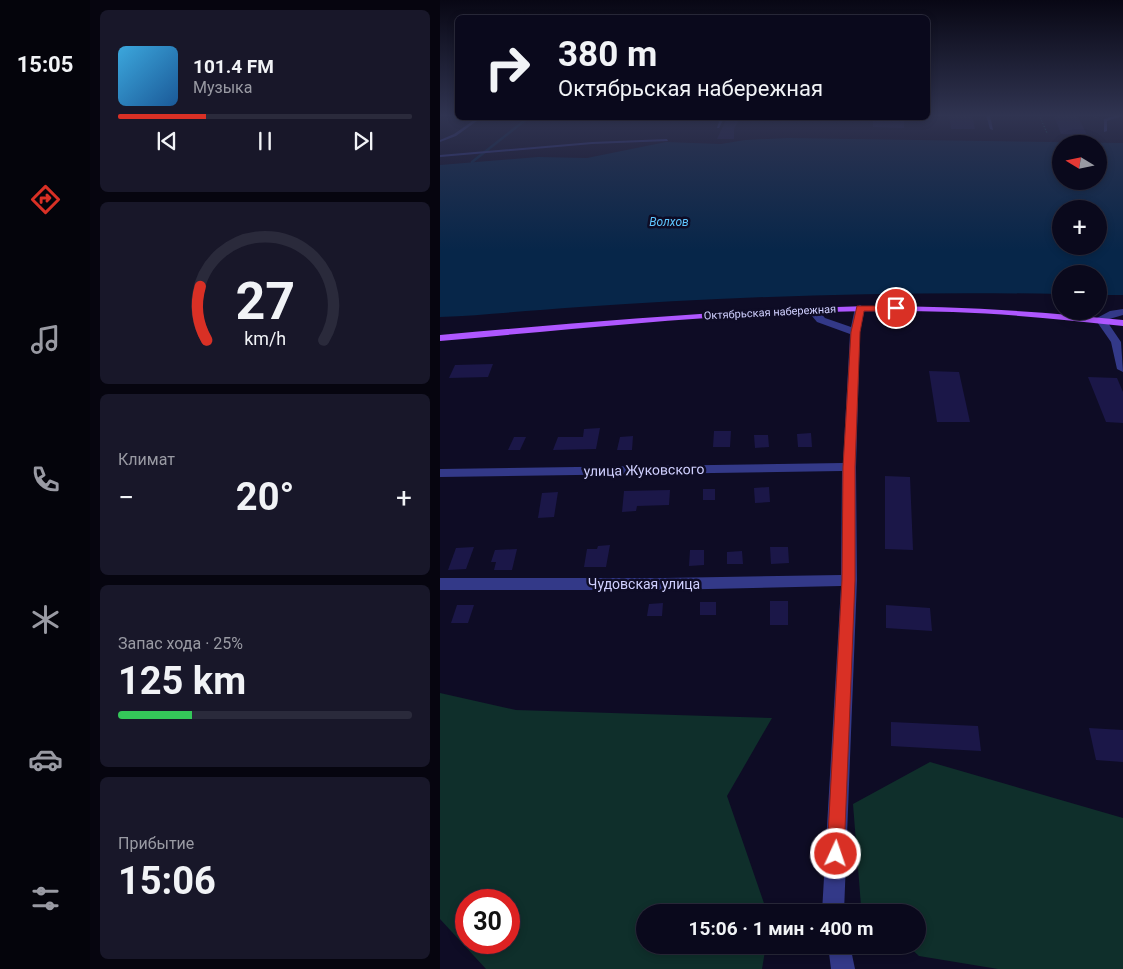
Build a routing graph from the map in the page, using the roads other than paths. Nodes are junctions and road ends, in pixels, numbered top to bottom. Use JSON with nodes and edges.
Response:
{"nodes":[{"id":1,"x":860,"y":308,"type":"junction"},
{"id":2,"x":812,"y":310,"type":"junction"},
{"id":3,"x":1123,"y":312,"type":"edge"},
{"id":4,"x":1052,"y":315,"type":"edge"},
{"id":5,"x":1107,"y":316,"type":"edge"},
{"id":6,"x":1101,"y":320,"type":"edge"},
{"id":7,"x":1107,"y":320,"type":"edge"},
{"id":8,"x":1123,"y":322,"type":"edge"},
{"id":9,"x":855,"y":332,"type":"junction"},
{"id":10,"x":440,"y":338,"type":"edge"},
{"id":11,"x":1123,"y":369,"type":"edge"},
{"id":12,"x":849,"y":467,"type":"junction"},
{"id":13,"x":440,"y":473,"type":"edge"},
{"id":14,"x":849,"y":580,"type":"junction"},
{"id":15,"x":440,"y":584,"type":"edge"},
{"id":16,"x":833,"y":904,"type":"edge"},
{"id":17,"x":840,"y":954,"type":"edge"},
{"id":18,"x":843,"y":969,"type":"edge"}],
"edges":[{"from":1,"to":2,"type":"main road","name":"Октябрьская набережная"},
{"from":1,"to":4,"type":"main road","name":"Октябрьская набережная"},
{"from":1,"to":9,"type":"street"},
{"from":2,"to":9,"type":"street"},
{"from":2,"to":10,"type":"main road","name":"Октябрьская набережная"},
{"from":3,"to":5,"type":"street"},
{"from":6,"to":11,"type":"street"},
{"from":7,"to":8,"type":"main road","name":"Октябрьская набережная"},
{"from":9,"to":12,"type":"street"},
{"from":12,"to":13,"type":"street","name":"улица Жуковского"},
{"from":12,"to":14,"type":"street"},
{"from":14,"to":15,"type":"street","name":"Чудовская улица"},
{"from":14,"to":16,"type":"street"},
{"from":17,"to":18,"type":"street"}]}
